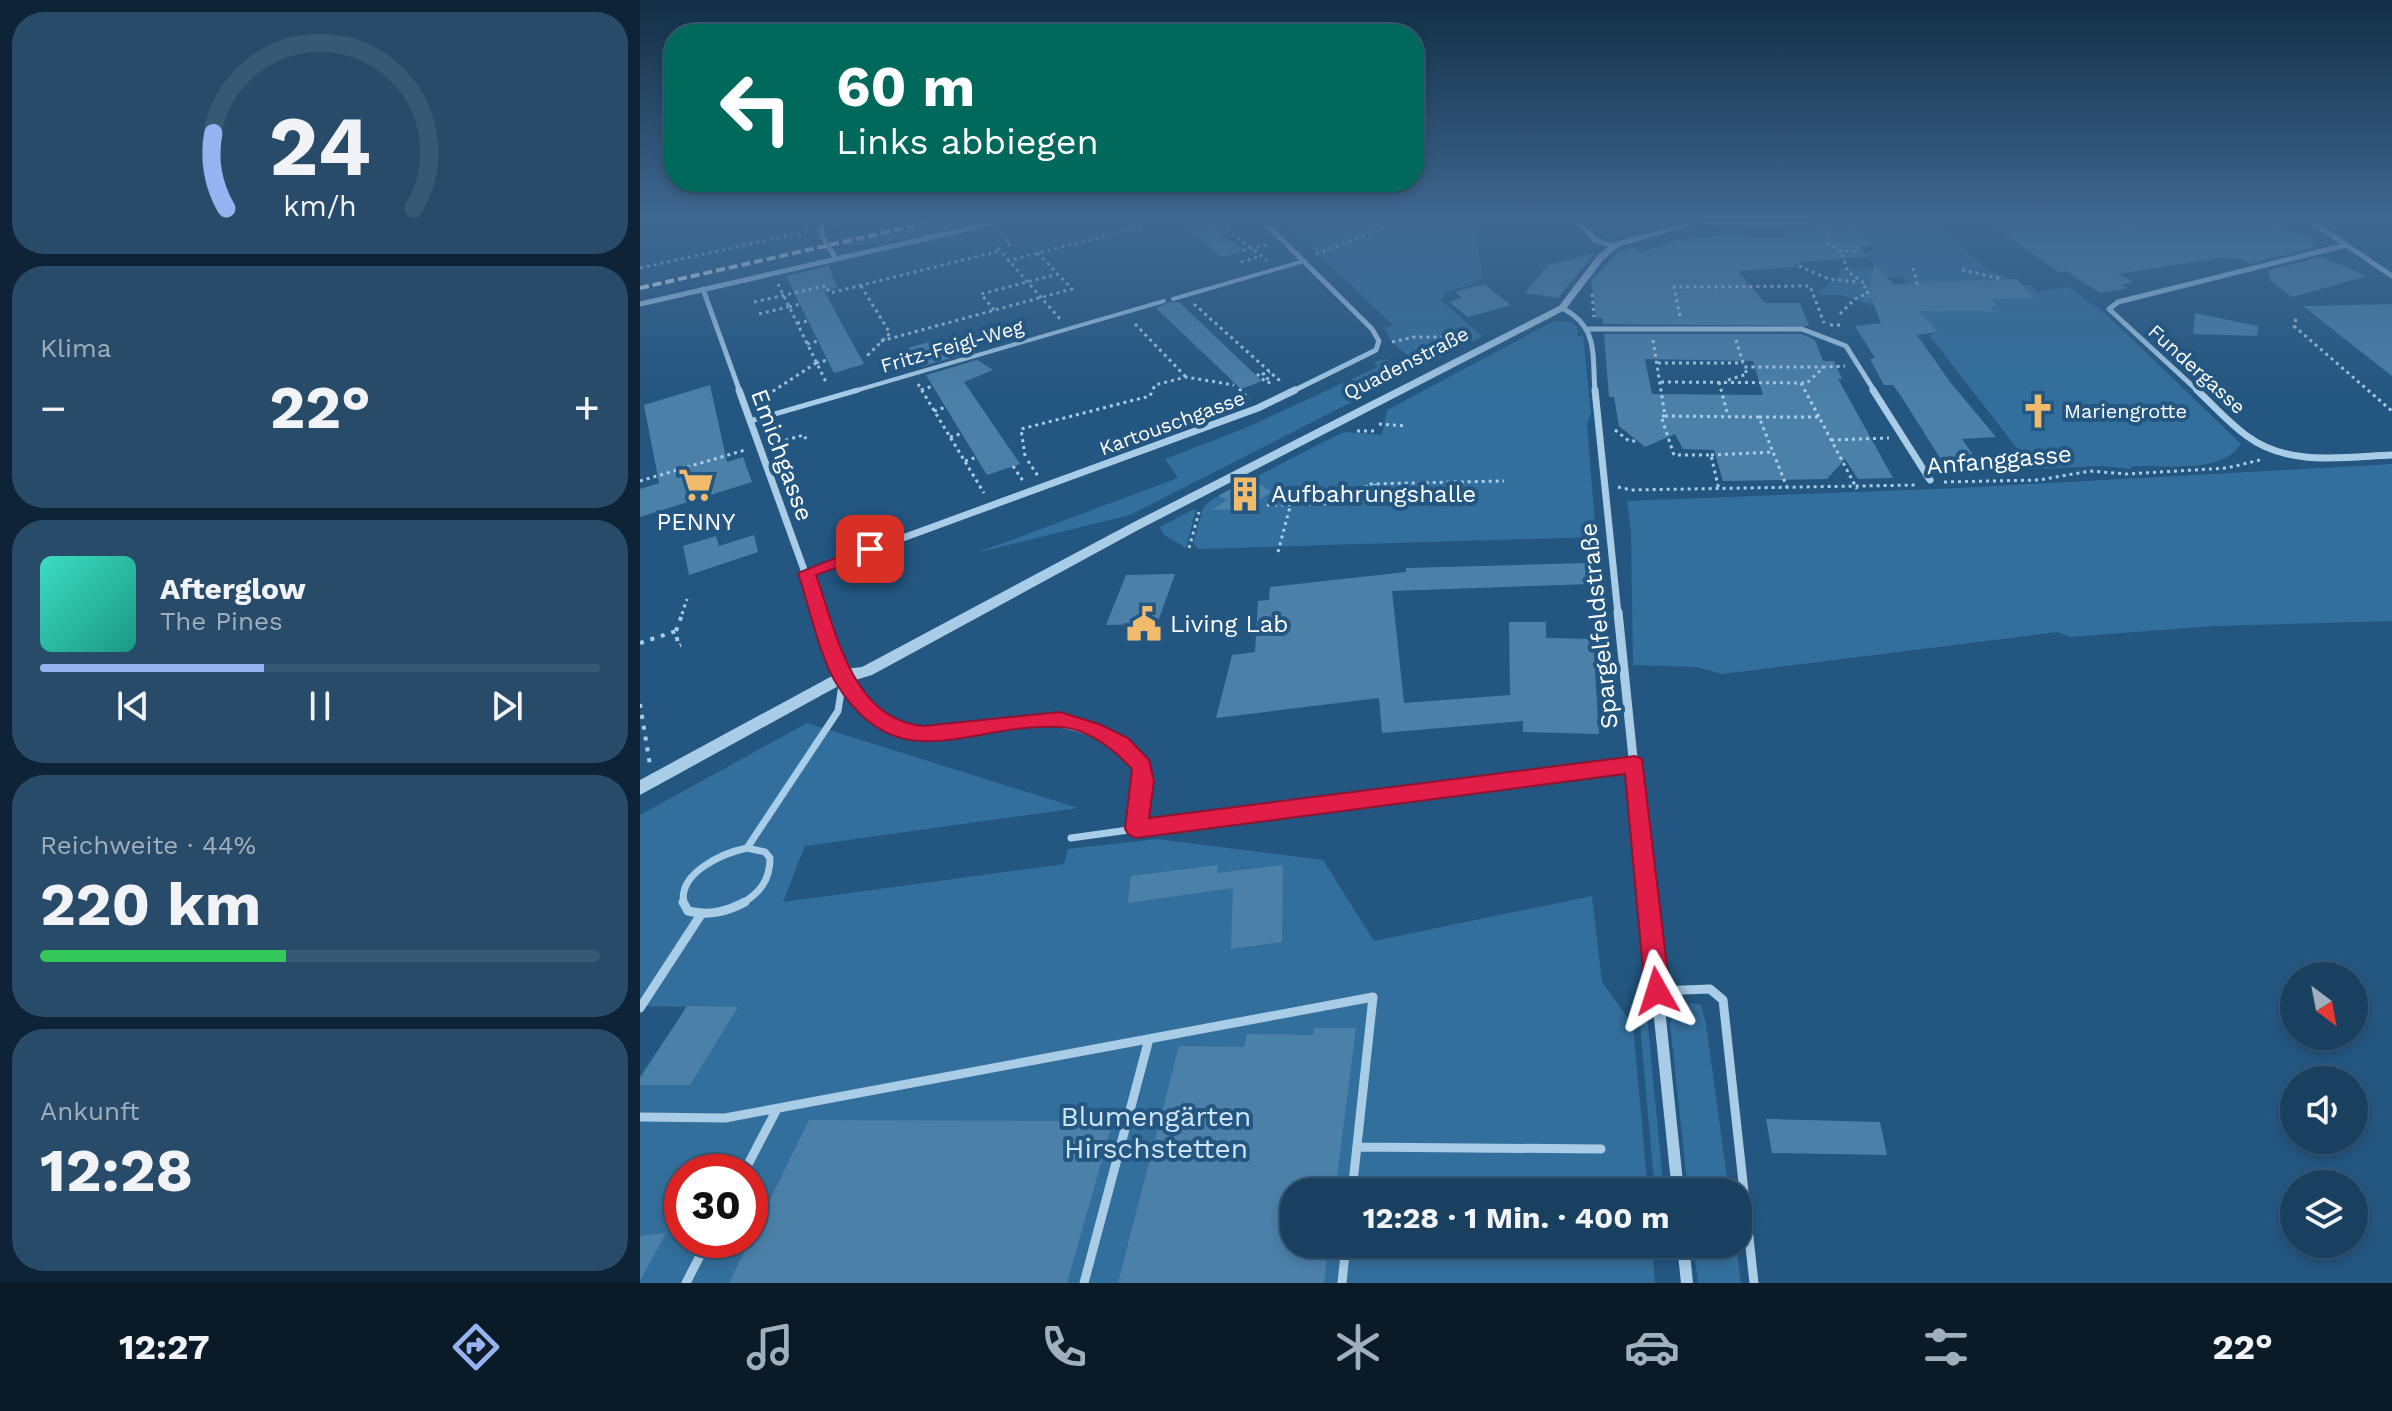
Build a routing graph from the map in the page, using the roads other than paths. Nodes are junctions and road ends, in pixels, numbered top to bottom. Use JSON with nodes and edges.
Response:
{"nodes":[{"id":1,"x":737,"y":281,"type":"edge"},
{"id":2,"x":1233,"y":281,"type":"edge"},
{"id":3,"x":1323,"y":281,"type":"edge"},
{"id":4,"x":1584,"y":281,"type":"edge"},
{"id":5,"x":2203,"y":281,"type":"edge"},
{"id":6,"x":703,"y":289,"type":"junction"},
{"id":7,"x":1173,"y":299,"type":"dead end"},
{"id":8,"x":1164,"y":301,"type":"dead end"},
{"id":9,"x":640,"y":304,"type":"edge"},
{"id":10,"x":1562,"y":308,"type":"junction"},
{"id":11,"x":1589,"y":329,"type":"junction"},
{"id":12,"x":750,"y":421,"type":"junction"},
{"id":13,"x":2392,"y":455,"type":"edge"},
{"id":14,"x":1930,"y":480,"type":"road end"},
{"id":15,"x":807,"y":573,"type":"junction"},
{"id":16,"x":843,"y":679,"type":"junction"},
{"id":17,"x":1635,"y":765,"type":"junction"},
{"id":18,"x":640,"y":788,"type":"edge"},
{"id":19,"x":1136,"y":829,"type":"junction"},
{"id":20,"x":1071,"y":838,"type":"dead end"},
{"id":21,"x":747,"y":848,"type":"junction"},
{"id":22,"x":700,"y":916,"type":"junction"},
{"id":23,"x":1657,"y":991,"type":"junction"},
{"id":24,"x":640,"y":1008,"type":"edge"},
{"id":25,"x":1149,"y":1039,"type":"junction"},
{"id":26,"x":777,"y":1109,"type":"junction"},
{"id":27,"x":640,"y":1117,"type":"edge"},
{"id":28,"x":1357,"y":1147,"type":"junction"},
{"id":29,"x":1601,"y":1149,"type":"dead end"},
{"id":30,"x":753,"y":1154,"type":"edge"},
{"id":31,"x":1354,"y":1178,"type":"edge"},
{"id":32,"x":1677,"y":1178,"type":"edge"},
{"id":33,"x":699,"y":1258,"type":"edge"},
{"id":34,"x":1345,"y":1258,"type":"edge"},
{"id":35,"x":1684,"y":1258,"type":"edge"},
{"id":36,"x":686,"y":1283,"type":"edge"},
{"id":37,"x":1084,"y":1283,"type":"edge"},
{"id":38,"x":1342,"y":1283,"type":"edge"},
{"id":39,"x":1687,"y":1283,"type":"edge"},
{"id":40,"x":1754,"y":1283,"type":"edge"}],
"edges":[{"from":1,"to":6,"type":"street"},
{"from":2,"to":7,"type":"lane"},
{"from":3,"to":15,"type":"street","name":"Kartouschgasse"},
{"from":4,"to":10,"type":"street","name":"Quadenstraße"},
{"from":5,"to":13,"type":"street","name":"Fundergasse"},
{"from":6,"to":9,"type":"street"},
{"from":6,"to":12,"type":"street","name":"Emichgasse"},
{"from":8,"to":12,"type":"lane","name":"Fritz-Feigl-Weg"},
{"from":10,"to":11,"type":"street"},
{"from":10,"to":16,"type":"street","name":"Quadenstraße"},
{"from":11,"to":14,"type":"street"},
{"from":11,"to":17,"type":"street","name":"Spargelfeldstraße"},
{"from":12,"to":15,"type":"street","name":"Emichgasse"},
{"from":15,"to":16,"type":"street","name":"Emichgasse"},
{"from":16,"to":18,"type":"street","name":"Quadenstraße"},
{"from":16,"to":19,"type":"lane"},
{"from":16,"to":21,"type":"lane"},
{"from":17,"to":19,"type":"lane"},
{"from":17,"to":23,"type":"street","name":"Spargelfeldstraße"},
{"from":19,"to":20,"type":"lane"},
{"from":21,"to":22,"type":"lane"},
{"from":21,"to":22,"type":"lane"},
{"from":22,"to":24,"type":"lane"},
{"from":23,"to":32,"type":"street","name":"Spargelfeldstraße"},
{"from":23,"to":40,"type":"lane"},
{"from":25,"to":26,"type":"lane"},
{"from":25,"to":28,"type":"lane"},
{"from":25,"to":37,"type":"lane"},
{"from":26,"to":27,"type":"lane"},
{"from":26,"to":30,"type":"lane"},
{"from":28,"to":29,"type":"lane"},
{"from":28,"to":31,"type":"lane"},
{"from":33,"to":36,"type":"lane"},
{"from":34,"to":38,"type":"lane"},
{"from":35,"to":39,"type":"street"}]}
